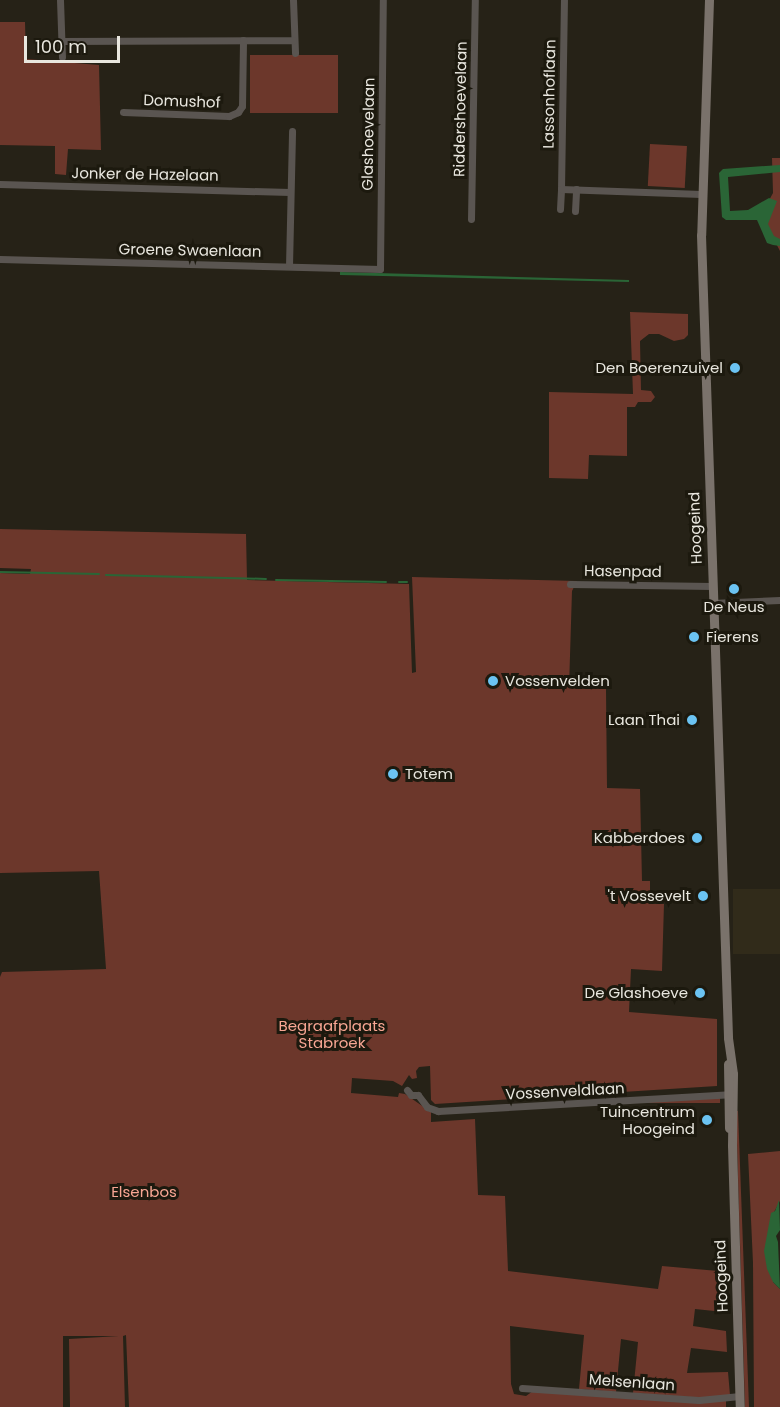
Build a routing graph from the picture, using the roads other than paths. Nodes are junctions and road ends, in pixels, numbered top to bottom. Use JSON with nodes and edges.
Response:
{"nodes":[{"id":1,"x":60,"y":0,"type":"edge"},
{"id":2,"x":293,"y":0,"type":"edge"},
{"id":3,"x":383,"y":0,"type":"edge"},
{"id":4,"x":475,"y":0,"type":"edge"},
{"id":5,"x":564,"y":0,"type":"edge"},
{"id":6,"x":710,"y":0,"type":"edge"},
{"id":7,"x":243,"y":40,"type":"junction"},
{"id":8,"x":293,"y":40,"type":"junction"},
{"id":9,"x":61,"y":41,"type":"junction"},
{"id":10,"x":295,"y":53,"type":"dead end"},
{"id":11,"x":62,"y":57,"type":"dead end"},
{"id":12,"x":123,"y":112,"type":"dead end"},
{"id":13,"x":292,"y":131,"type":"dead end"},
{"id":14,"x":0,"y":184,"type":"edge"},
{"id":15,"x":561,"y":189,"type":"junction"},
{"id":16,"x":576,"y":189,"type":"junction"},
{"id":17,"x":290,"y":192,"type":"junction"},
{"id":18,"x":701,"y":194,"type":"junction"},
{"id":19,"x":560,"y":208,"type":"dead end"},
{"id":20,"x":575,"y":211,"type":"dead end"},
{"id":21,"x":471,"y":219,"type":"dead end"},
{"id":22,"x":0,"y":259,"type":"edge"},
{"id":23,"x":289,"y":266,"type":"junction"},
{"id":24,"x":380,"y":269,"type":"joint"},
{"id":25,"x":570,"y":584,"type":"dead end"},
{"id":26,"x":712,"y":586,"type":"junction"},
{"id":27,"x":780,"y":600,"type":"edge"},
{"id":28,"x":712,"y":603,"type":"junction"},
{"id":29,"x":407,"y":1090,"type":"dead end"},
{"id":30,"x":730,"y":1094,"type":"junction"},
{"id":31,"x":522,"y":1388,"type":"dead end"},
{"id":32,"x":740,"y":1396,"type":"junction"},
{"id":33,"x":740,"y":1407,"type":"edge"}],
"edges":[{"from":1,"to":9,"type":"street"},
{"from":2,"to":8,"type":"street"},
{"from":3,"to":24,"type":"street","name":"Glashoevelaan"},
{"from":4,"to":21,"type":"street","name":"Riddershoevelaan"},
{"from":5,"to":15,"type":"street","name":"Lassonhoflaan"},
{"from":6,"to":18,"type":"main road","name":"Hoogeind"},
{"from":7,"to":8,"type":"street"},
{"from":7,"to":9,"type":"street"},
{"from":7,"to":12,"type":"street","name":"Domushof"},
{"from":8,"to":10,"type":"street"},
{"from":9,"to":11,"type":"street"},
{"from":13,"to":17,"type":"street"},
{"from":14,"to":17,"type":"street","name":"Jonker de Hazelaan"},
{"from":15,"to":16,"type":"street"},
{"from":15,"to":19,"type":"street","name":"Lassonhoflaan"},
{"from":16,"to":18,"type":"street"},
{"from":16,"to":20,"type":"street"},
{"from":17,"to":23,"type":"street"},
{"from":18,"to":26,"type":"main road","name":"Hoogeind"},
{"from":22,"to":23,"type":"street","name":"Groene Swaenlaan"},
{"from":23,"to":24,"type":"street","name":"Groene Swaenlaan"},
{"from":25,"to":26,"type":"street","name":"Hasenpad"},
{"from":26,"to":28,"type":"main road","name":"Hoogeind"},
{"from":27,"to":28,"type":"street"},
{"from":28,"to":30,"type":"main road","name":"Hoogeind"},
{"from":29,"to":30,"type":"street","name":"Vossenveldlaan"},
{"from":30,"to":32,"type":"main road","name":"Hoogeind"},
{"from":31,"to":32,"type":"street","name":"Melsenlaan"},
{"from":32,"to":33,"type":"main road","name":"Hoogeind"}]}
